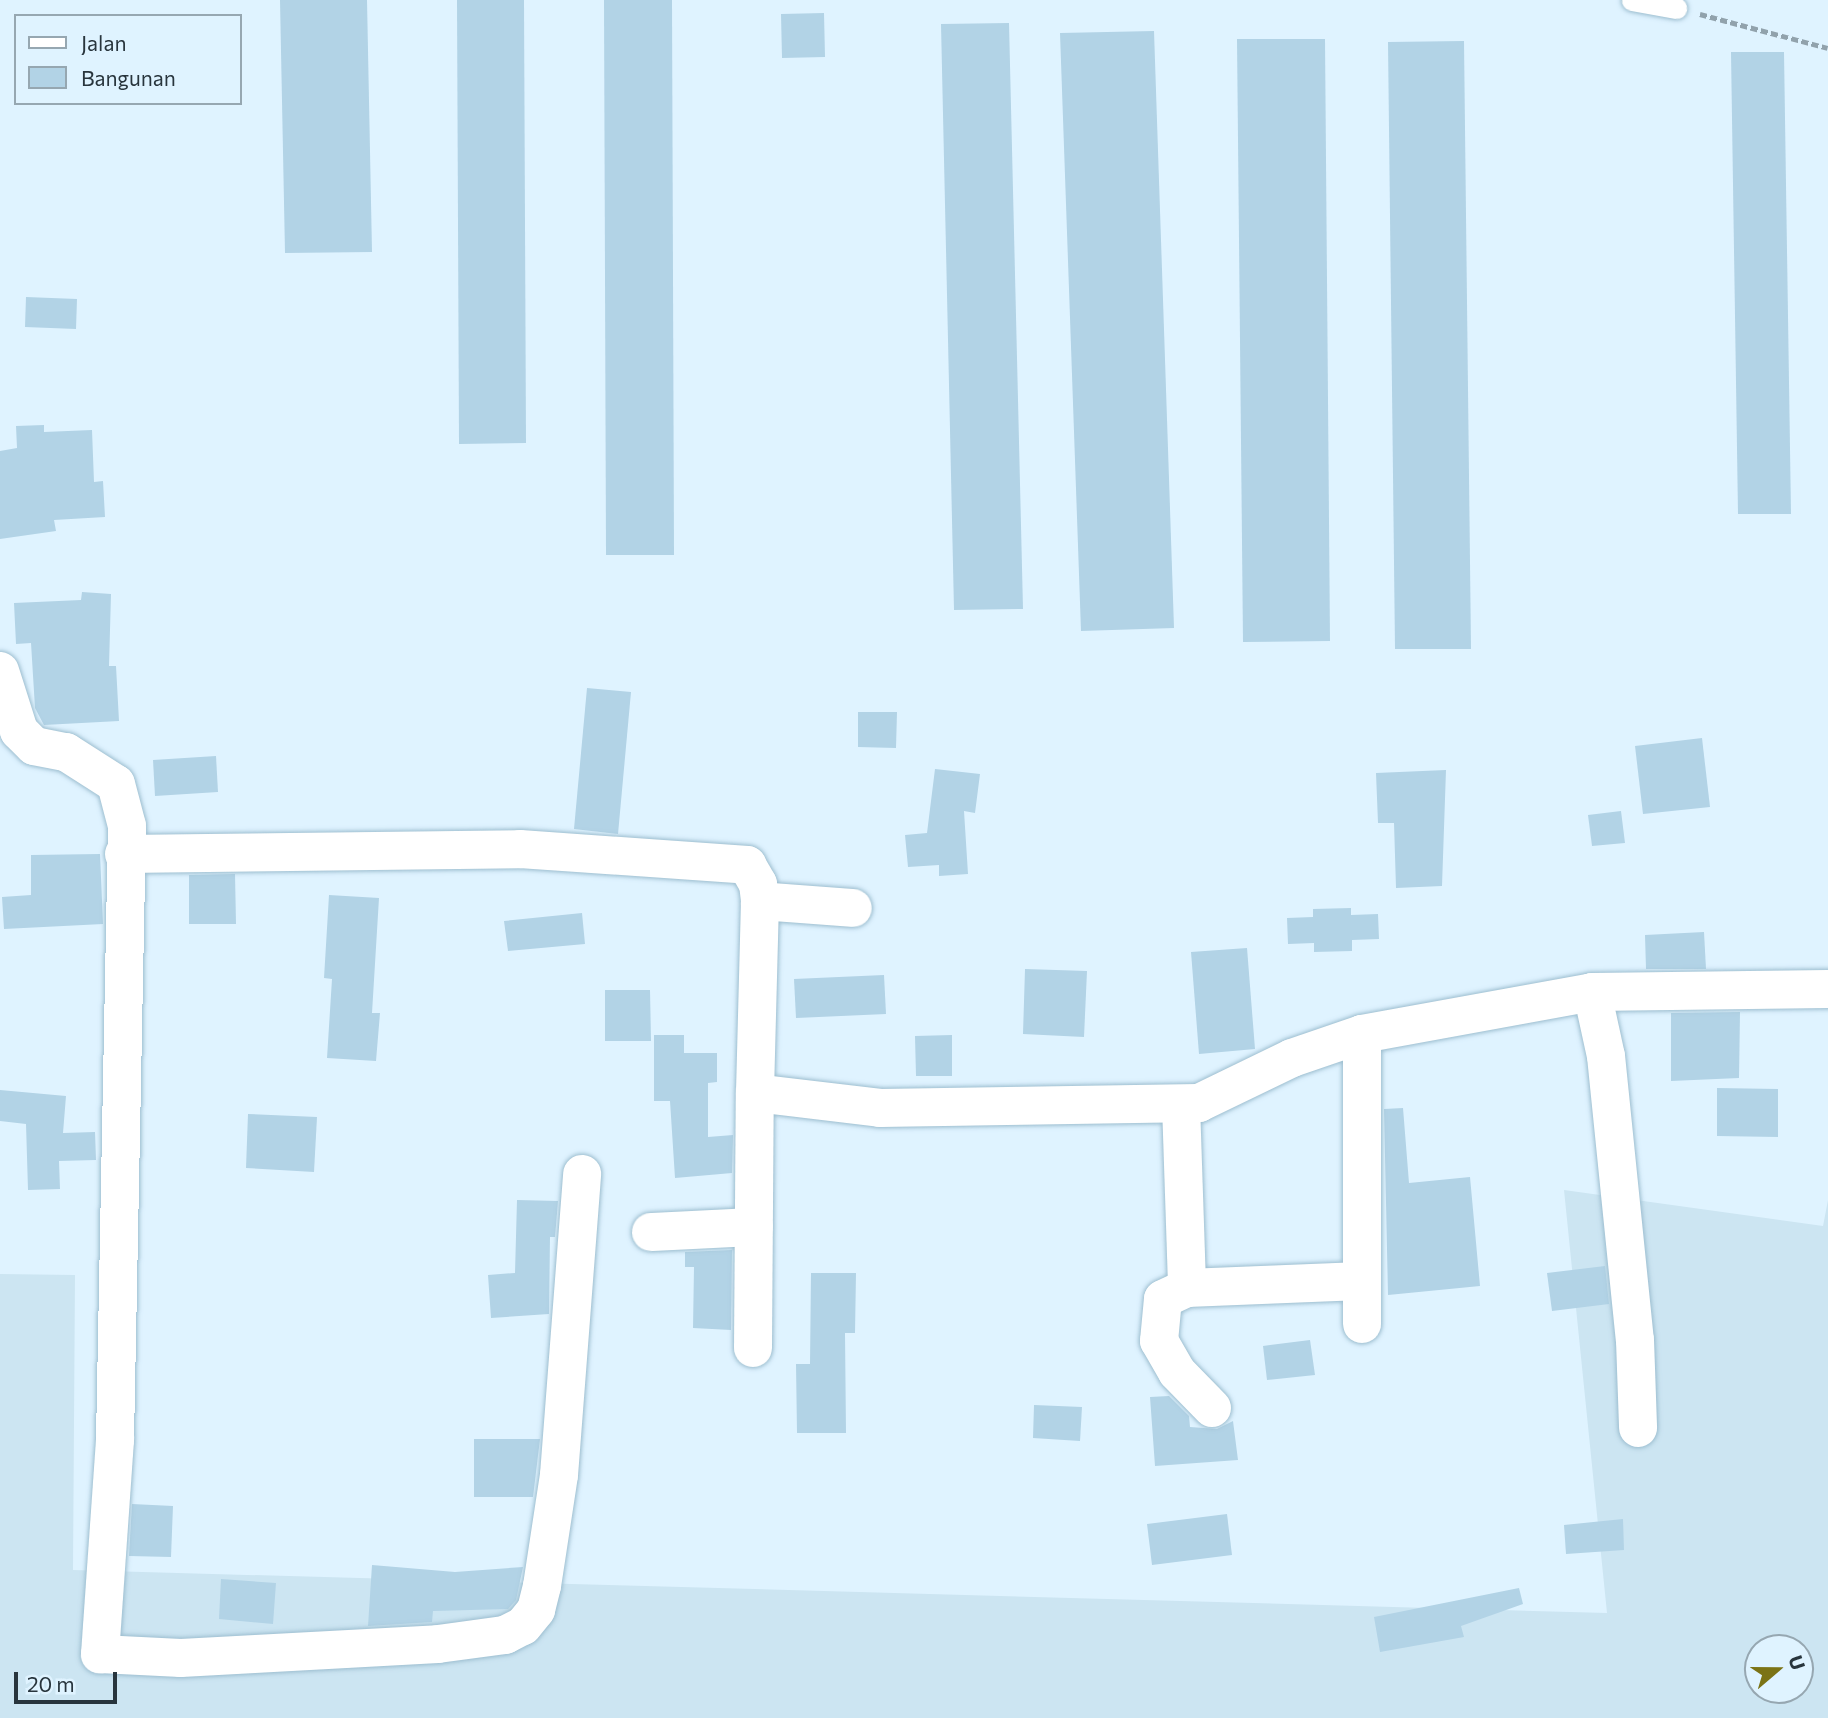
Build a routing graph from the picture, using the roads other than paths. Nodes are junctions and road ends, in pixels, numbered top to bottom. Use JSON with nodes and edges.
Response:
{"nodes":[{"id":1,"x":1632,"y":0,"type":"edge"},
{"id":2,"x":1676,"y":8,"type":"road end"},
{"id":3,"x":0,"y":671,"type":"edge"},
{"id":4,"x":124,"y":854,"type":"junction"},
{"id":5,"x":760,"y":901,"type":"junction"},
{"id":6,"x":853,"y":908,"type":"dead end"},
{"id":7,"x":1828,"y":989,"type":"edge"},
{"id":8,"x":1592,"y":992,"type":"junction"},
{"id":9,"x":1362,"y":1034,"type":"junction"},
{"id":10,"x":755,"y":1093,"type":"junction"},
{"id":11,"x":1181,"y":1104,"type":"junction"},
{"id":12,"x":582,"y":1174,"type":"dead end"},
{"id":13,"x":754,"y":1227,"type":"junction"},
{"id":14,"x":651,"y":1232,"type":"dead end"},
{"id":15,"x":1361,"y":1281,"type":"junction"},
{"id":16,"x":1187,"y":1288,"type":"junction"},
{"id":17,"x":1362,"y":1324,"type":"dead end"},
{"id":18,"x":752,"y":1348,"type":"dead end"},
{"id":19,"x":1212,"y":1408,"type":"dead end"},
{"id":20,"x":1638,"y":1428,"type":"dead end"}],
"edges":[{"from":1,"to":2,"type":"lane"},
{"from":3,"to":4,"type":"street"},
{"from":4,"to":5,"type":"street"},
{"from":4,"to":12,"type":"street"},
{"from":5,"to":6,"type":"street"},
{"from":5,"to":10,"type":"street"},
{"from":7,"to":8,"type":"street"},
{"from":8,"to":9,"type":"street"},
{"from":8,"to":20,"type":"street"},
{"from":9,"to":11,"type":"street"},
{"from":9,"to":15,"type":"street"},
{"from":10,"to":11,"type":"street"},
{"from":10,"to":13,"type":"street"},
{"from":11,"to":16,"type":"street"},
{"from":13,"to":14,"type":"street"},
{"from":13,"to":18,"type":"street"},
{"from":15,"to":16,"type":"street"},
{"from":15,"to":17,"type":"street"},
{"from":16,"to":19,"type":"street"}]}
